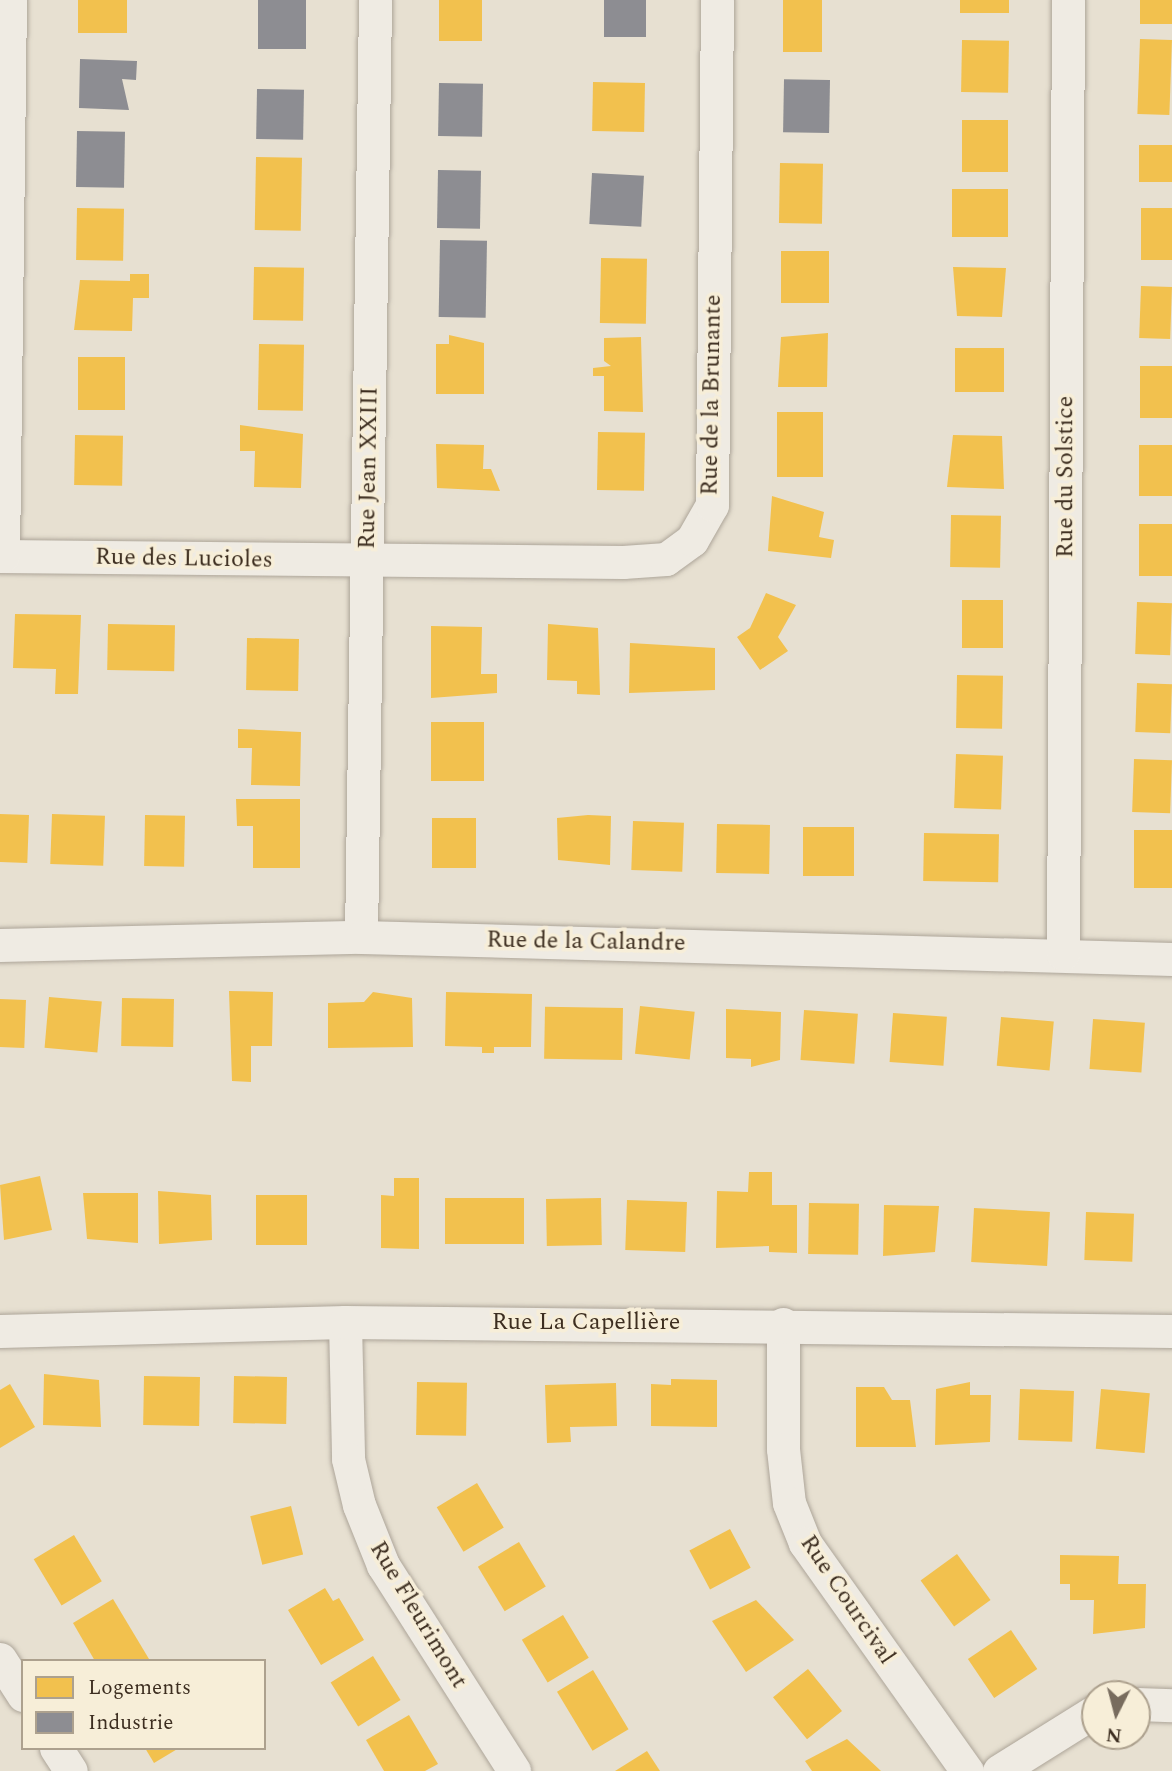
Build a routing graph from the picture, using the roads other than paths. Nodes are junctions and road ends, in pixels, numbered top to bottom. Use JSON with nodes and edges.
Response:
{"nodes":[{"id":1,"x":10,"y":0,"type":"edge"},
{"id":2,"x":375,"y":0,"type":"edge"},
{"id":3,"x":716,"y":0,"type":"edge"},
{"id":4,"x":1068,"y":0,"type":"edge"},
{"id":5,"x":4,"y":211,"type":"edge"},
{"id":6,"x":2,"y":556,"type":"edge"},
{"id":7,"x":368,"y":562,"type":"junction"},
{"id":8,"x":362,"y":937,"type":"junction"},
{"id":9,"x":0,"y":946,"type":"edge"},
{"id":10,"x":1063,"y":954,"type":"junction"},
{"id":11,"x":1172,"y":959,"type":"edge"},
{"id":12,"x":345,"y":1322,"type":"junction"},
{"id":13,"x":783,"y":1324,"type":"junction"},
{"id":14,"x":0,"y":1331,"type":"edge"},
{"id":15,"x":1172,"y":1331,"type":"edge"},
{"id":16,"x":0,"y":1659,"type":"edge"},
{"id":17,"x":21,"y":1692,"type":"edge"},
{"id":18,"x":1151,"y":1704,"type":"edge"},
{"id":19,"x":1172,"y":1705,"type":"edge"},
{"id":20,"x":1081,"y":1720,"type":"edge"},
{"id":21,"x":57,"y":1750,"type":"edge"},
{"id":22,"x":71,"y":1771,"type":"edge"},
{"id":23,"x":514,"y":1771,"type":"edge"},
{"id":24,"x":967,"y":1771,"type":"edge"},
{"id":25,"x":999,"y":1771,"type":"edge"}],
"edges":[{"from":1,"to":5,"type":"street"},
{"from":2,"to":7,"type":"street","name":"Rue Jean XXIII"},
{"from":3,"to":7,"type":"street","name":"Rue de la Brunante"},
{"from":4,"to":10,"type":"street","name":"Rue du Solstice"},
{"from":5,"to":6,"type":"street"},
{"from":6,"to":7,"type":"street","name":"Rue des Lucioles"},
{"from":7,"to":8,"type":"street","name":"Rue Jean XXIII"},
{"from":8,"to":9,"type":"street","name":"Rue de la Calandre"},
{"from":8,"to":10,"type":"street","name":"Rue de la Calandre"},
{"from":10,"to":11,"type":"street","name":"Rue de la Calandre"},
{"from":12,"to":13,"type":"street","name":"Rue La Capellière"},
{"from":12,"to":14,"type":"street","name":"Rue La Capellière"},
{"from":12,"to":23,"type":"street","name":"Rue Fleurimont"},
{"from":13,"to":15,"type":"street","name":"Rue La Capellière"},
{"from":13,"to":24,"type":"street","name":"Rue Courcival"},
{"from":16,"to":17,"type":"street"},
{"from":18,"to":19,"type":"street"},
{"from":20,"to":25,"type":"street"},
{"from":21,"to":22,"type":"street"}]}
